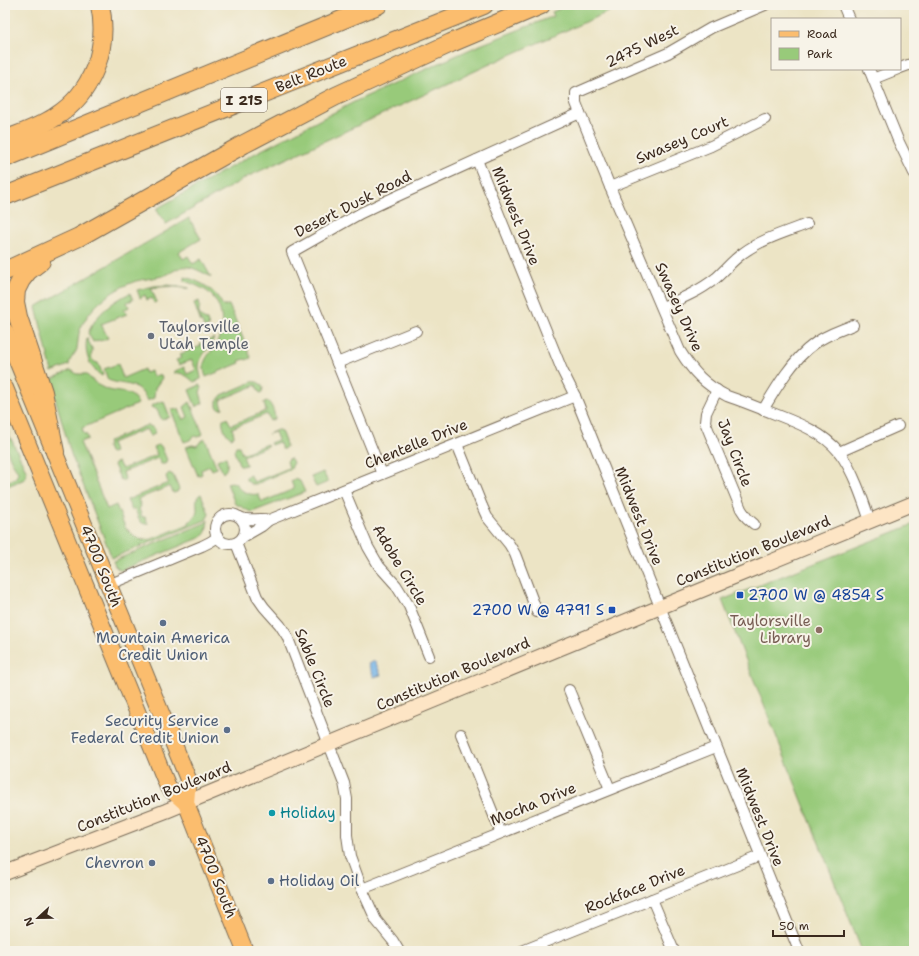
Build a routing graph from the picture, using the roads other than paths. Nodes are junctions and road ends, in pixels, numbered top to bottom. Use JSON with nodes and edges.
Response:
{"nodes":[{"id":1,"x":100,"y":5,"type":"edge"},
{"id":2,"x":378,"y":5,"type":"edge"},
{"id":3,"x":484,"y":5,"type":"edge"},
{"id":4,"x":541,"y":5,"type":"edge"},
{"id":5,"x":765,"y":5,"type":"edge"},
{"id":6,"x":843,"y":5,"type":"edge"},
{"id":7,"x":849,"y":18,"type":"edge"},
{"id":8,"x":914,"y":63,"type":"edge"},
{"id":9,"x":901,"y":68,"type":"edge"},
{"id":10,"x":869,"y":70,"type":"edge"},
{"id":11,"x":896,"y":70,"type":"edge"},
{"id":12,"x":873,"y":79,"type":"junction"},
{"id":13,"x":576,"y":93,"type":"joint"},
{"id":14,"x":580,"y":113,"type":"junction"},
{"id":15,"x":765,"y":119,"type":"dead end"},
{"id":16,"x":5,"y":140,"type":"edge"},
{"id":17,"x":5,"y":158,"type":"edge"},
{"id":18,"x":477,"y":160,"type":"junction"},
{"id":19,"x":914,"y":173,"type":"edge"},
{"id":20,"x":610,"y":187,"type":"junction"},
{"id":21,"x":5,"y":196,"type":"edge"},
{"id":22,"x":807,"y":224,"type":"dead end"},
{"id":23,"x":79,"y":237,"type":"junction"},
{"id":24,"x":5,"y":271,"type":"edge"},
{"id":25,"x":662,"y":307,"type":"junction"},
{"id":26,"x":853,"y":325,"type":"dead end"},
{"id":27,"x":5,"y":331,"type":"edge"},
{"id":28,"x":416,"y":331,"type":"dead end"},
{"id":29,"x":337,"y":363,"type":"junction"},
{"id":30,"x":5,"y":388,"type":"edge"},
{"id":31,"x":717,"y":390,"type":"junction"},
{"id":32,"x":575,"y":396,"type":"junction"},
{"id":33,"x":763,"y":410,"type":"junction"},
{"id":34,"x":898,"y":426,"type":"dead end"},
{"id":35,"x":457,"y":444,"type":"junction"},
{"id":36,"x":55,"y":452,"type":"junction"},
{"id":37,"x":839,"y":452,"type":"junction"},
{"id":38,"x":382,"y":474,"type":"junction"},
{"id":39,"x":344,"y":490,"type":"junction"},
{"id":40,"x":914,"y":504,"type":"edge"},
{"id":41,"x":240,"y":517,"type":"junction"},
{"id":42,"x":269,"y":520,"type":"junction"},
{"id":43,"x":870,"y":522,"type":"junction"},
{"id":44,"x":754,"y":524,"type":"dead end"},
{"id":45,"x":218,"y":537,"type":"junction"},
{"id":46,"x":239,"y":540,"type":"junction"},
{"id":47,"x":108,"y":585,"type":"junction"},
{"id":48,"x":661,"y":607,"type":"junction"},
{"id":49,"x":537,"y":612,"type":"dead end"},
{"id":50,"x":429,"y":656,"type":"dead end"},
{"id":51,"x":569,"y":690,"type":"dead end"},
{"id":52,"x":461,"y":734,"type":"dead end"},
{"id":53,"x":330,"y":744,"type":"junction"},
{"id":54,"x":716,"y":746,"type":"junction"},
{"id":55,"x":610,"y":789,"type":"junction"},
{"id":56,"x":186,"y":802,"type":"junction"},
{"id":57,"x":501,"y":833,"type":"junction"},
{"id":58,"x":760,"y":856,"type":"junction"},
{"id":59,"x":5,"y":873,"type":"edge"},
{"id":60,"x":362,"y":889,"type":"junction"},
{"id":61,"x":652,"y":898,"type":"junction"},
{"id":62,"x":245,"y":951,"type":"edge"},
{"id":63,"x":400,"y":951,"type":"edge"},
{"id":64,"x":522,"y":951,"type":"edge"},
{"id":65,"x":674,"y":951,"type":"edge"},
{"id":66,"x":799,"y":951,"type":"edge"}],
"edges":[{"from":1,"to":16,"type":"highway"},
{"from":2,"to":17,"type":"highway","number":"I 215"},
{"from":3,"to":21,"type":"highway","name":"Belt Route","number":"I 215"},
{"from":4,"to":23,"type":"highway"},
{"from":5,"to":13,"type":"street","name":"2475 West"},
{"from":6,"to":7,"type":"street"},
{"from":8,"to":9,"type":"street"},
{"from":10,"to":12,"type":"street"},
{"from":11,"to":12,"type":"street"},
{"from":12,"to":19,"type":"street"},
{"from":13,"to":14,"type":"street","name":"Swasey Drive"},
{"from":14,"to":18,"type":"street","name":"Desert Dusk Road"},
{"from":14,"to":20,"type":"street","name":"Swasey Drive"},
{"from":15,"to":20,"type":"street","name":"Swasey Court"},
{"from":18,"to":29,"type":"street","name":"Desert Dusk Road"},
{"from":18,"to":32,"type":"street","name":"Midwest Drive"},
{"from":20,"to":25,"type":"street","name":"Swasey Drive"},
{"from":22,"to":25,"type":"street"},
{"from":23,"to":24,"type":"highway"},
{"from":23,"to":36,"type":"highway"},
{"from":25,"to":31,"type":"street","name":"Swasey Drive"},
{"from":26,"to":33,"type":"street"},
{"from":27,"to":36,"type":"main road","name":"4700 South"},
{"from":28,"to":29,"type":"street"},
{"from":29,"to":38,"type":"street","name":"Desert Dusk Road"},
{"from":30,"to":56,"type":"main road","name":"4700 South"},
{"from":31,"to":33,"type":"street","name":"Swasey Drive"},
{"from":31,"to":44,"type":"street","name":"Jay Circle"},
{"from":32,"to":35,"type":"street","name":"Chentelle Drive"},
{"from":32,"to":48,"type":"street","name":"Midwest Drive"},
{"from":33,"to":37,"type":"street","name":"Swasey Drive"},
{"from":34,"to":37,"type":"street"},
{"from":35,"to":38,"type":"street","name":"Chentelle Drive"},
{"from":35,"to":49,"type":"street"},
{"from":36,"to":47,"type":"main road","name":"4700 South"},
{"from":37,"to":43,"type":"street","name":"Swasey Drive"},
{"from":38,"to":39,"type":"street","name":"Chentelle Drive"},
{"from":39,"to":42,"type":"street","name":"Chentelle Drive"},
{"from":39,"to":50,"type":"street","name":"Adobe Circle"},
{"from":40,"to":43,"type":"main road","name":"Constitution Boulevard"},
{"from":41,"to":42,"type":"street","name":"Chentelle Drive"},
{"from":41,"to":45,"type":"street","name":"Chentelle Drive"},
{"from":41,"to":46,"type":"street"},
{"from":42,"to":46,"type":"street","name":"Chentelle Drive"},
{"from":43,"to":48,"type":"main road","name":"Constitution Boulevard"},
{"from":45,"to":46,"type":"street"},
{"from":45,"to":47,"type":"street"},
{"from":46,"to":53,"type":"street","name":"Sable Circle"},
{"from":47,"to":56,"type":"main road","name":"4700 South"},
{"from":48,"to":53,"type":"main road","name":"Constitution Boulevard"},
{"from":48,"to":54,"type":"street","name":"Midwest Drive"},
{"from":51,"to":55,"type":"street"},
{"from":52,"to":57,"type":"street"},
{"from":53,"to":56,"type":"main road","name":"Constitution Boulevard"},
{"from":53,"to":60,"type":"street","name":"Sable Circle"},
{"from":54,"to":55,"type":"street","name":"Mocha Drive"},
{"from":54,"to":58,"type":"street","name":"Midwest Drive"},
{"from":55,"to":57,"type":"street","name":"Mocha Drive"},
{"from":56,"to":59,"type":"main road","name":"Constitution Boulevard"},
{"from":56,"to":62,"type":"main road","name":"4700 South"},
{"from":57,"to":60,"type":"street","name":"Mocha Drive"},
{"from":58,"to":61,"type":"street","name":"Rockface Drive"},
{"from":58,"to":66,"type":"street","name":"Midwest Drive"},
{"from":60,"to":63,"type":"street","name":"Sable Circle"},
{"from":61,"to":64,"type":"street","name":"Rockface Drive"},
{"from":61,"to":65,"type":"street"}]}
